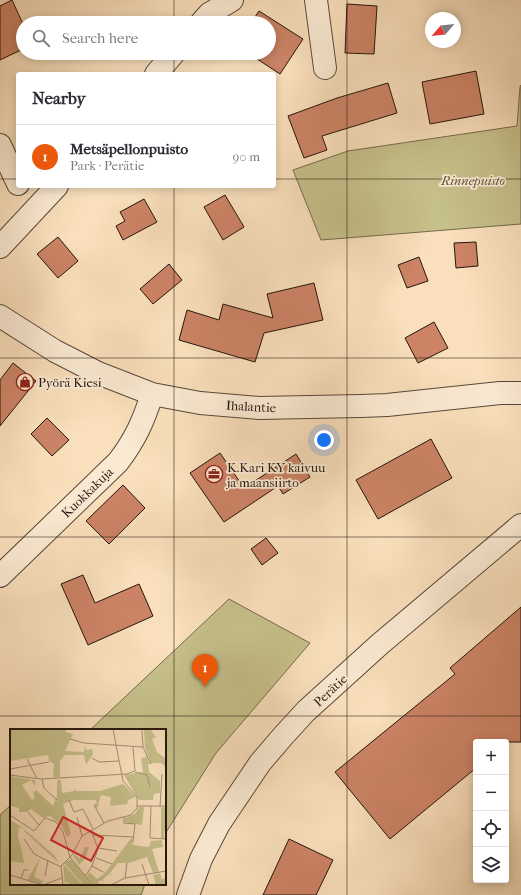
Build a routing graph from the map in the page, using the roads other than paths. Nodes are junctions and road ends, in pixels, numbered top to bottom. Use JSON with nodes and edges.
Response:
{"nodes":[{"id":1,"x":316,"y":0,"type":"edge"},
{"id":2,"x":227,"y":1,"type":"edge"},
{"id":3,"x":207,"y":16,"type":"edge"},
{"id":4,"x":168,"y":60,"type":"edge"},
{"id":5,"x":325,"y":68,"type":"dead end"},
{"id":6,"x":158,"y":72,"type":"edge"},
{"id":7,"x":0,"y":145,"type":"edge"},
{"id":8,"x":16,"y":181,"type":"edge"},
{"id":9,"x":19,"y":188,"type":"edge"},
{"id":10,"x":54,"y":188,"type":"edge"},
{"id":11,"x":32,"y":214,"type":"junction"},
{"id":12,"x":0,"y":247,"type":"edge"},
{"id":13,"x":0,"y":316,"type":"edge"},
{"id":14,"x":521,"y":393,"type":"edge"},
{"id":15,"x":152,"y":394,"type":"junction"},
{"id":16,"x":521,"y":525,"type":"edge"},
{"id":17,"x":0,"y":576,"type":"edge"},
{"id":18,"x":188,"y":895,"type":"edge"}],
"edges":[{"from":1,"to":5,"type":"street"},
{"from":2,"to":3,"type":"street"},
{"from":4,"to":6,"type":"street"},
{"from":7,"to":8,"type":"street"},
{"from":9,"to":11,"type":"street"},
{"from":10,"to":11,"type":"street"},
{"from":11,"to":12,"type":"street"},
{"from":13,"to":15,"type":"street","name":"Ihalantie"},
{"from":14,"to":15,"type":"street","name":"Ihalantie"},
{"from":15,"to":17,"type":"street","name":"Kuokkakuja"},
{"from":16,"to":18,"type":"street","name":"Perätie"}]}
